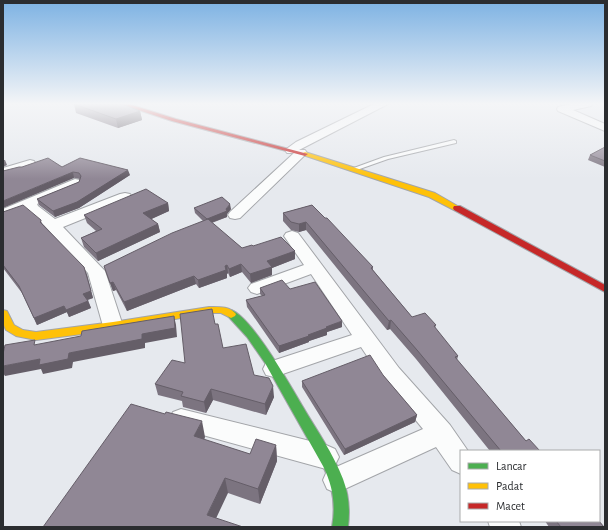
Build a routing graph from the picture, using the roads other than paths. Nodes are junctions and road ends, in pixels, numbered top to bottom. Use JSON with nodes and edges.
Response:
{"nodes":[{"id":1,"x":207,"y":129,"type":"edge"},
{"id":2,"x":332,"y":129,"type":"edge"},
{"id":3,"x":454,"y":142,"type":"dead end"},
{"id":4,"x":296,"y":152,"type":"junction"},
{"id":5,"x":30,"y":164,"type":"edge"},
{"id":6,"x":354,"y":169,"type":"junction"},
{"id":7,"x":3,"y":172,"type":"edge"},
{"id":8,"x":75,"y":183,"type":"edge"},
{"id":9,"x":125,"y":197,"type":"edge"},
{"id":10,"x":29,"y":203,"type":"junction"},
{"id":11,"x":3,"y":214,"type":"edge"},
{"id":12,"x":235,"y":216,"type":"dead end"},
{"id":13,"x":52,"y":226,"type":"junction"},
{"id":14,"x":292,"y":236,"type":"dead end"},
{"id":15,"x":314,"y":267,"type":"junction"},
{"id":16,"x":605,"y":276,"type":"edge"},
{"id":17,"x":593,"y":283,"type":"junction"},
{"id":18,"x":257,"y":288,"type":"dead end"},
{"id":19,"x":605,"y":289,"type":"edge"},
{"id":20,"x":3,"y":313,"type":"edge"},
{"id":21,"x":113,"y":326,"type":"junction"},
{"id":22,"x":365,"y":338,"type":"junction"},
{"id":23,"x":274,"y":368,"type":"junction"},
{"id":24,"x":159,"y":413,"type":"edge"},
{"id":25,"x":441,"y":434,"type":"junction"},
{"id":26,"x":326,"y":457,"type":"junction"},
{"id":27,"x":460,"y":461,"type":"edge"},
{"id":28,"x":336,"y":480,"type":"junction"},
{"id":29,"x":340,"y":527,"type":"edge"}],
"edges":[{"from":1,"to":4,"type":"street"},
{"from":2,"to":4,"type":"street"},
{"from":3,"to":6,"type":"lane"},
{"from":4,"to":6,"type":"street"},
{"from":4,"to":12,"type":"street"},
{"from":5,"to":7,"type":"street"},
{"from":6,"to":17,"type":"street"},
{"from":8,"to":10,"type":"street"},
{"from":9,"to":13,"type":"street"},
{"from":10,"to":11,"type":"street"},
{"from":10,"to":13,"type":"street"},
{"from":13,"to":21,"type":"street"},
{"from":14,"to":15,"type":"street"},
{"from":15,"to":18,"type":"street"},
{"from":15,"to":22,"type":"street"},
{"from":16,"to":17,"type":"lane"},
{"from":17,"to":19,"type":"street"},
{"from":20,"to":21,"type":"street"},
{"from":21,"to":23,"type":"street"},
{"from":22,"to":23,"type":"street"},
{"from":22,"to":25,"type":"street"},
{"from":23,"to":26,"type":"street"},
{"from":24,"to":26,"type":"street"},
{"from":25,"to":27,"type":"street"},
{"from":25,"to":28,"type":"street"},
{"from":26,"to":28,"type":"street"},
{"from":28,"to":29,"type":"street"}]}
